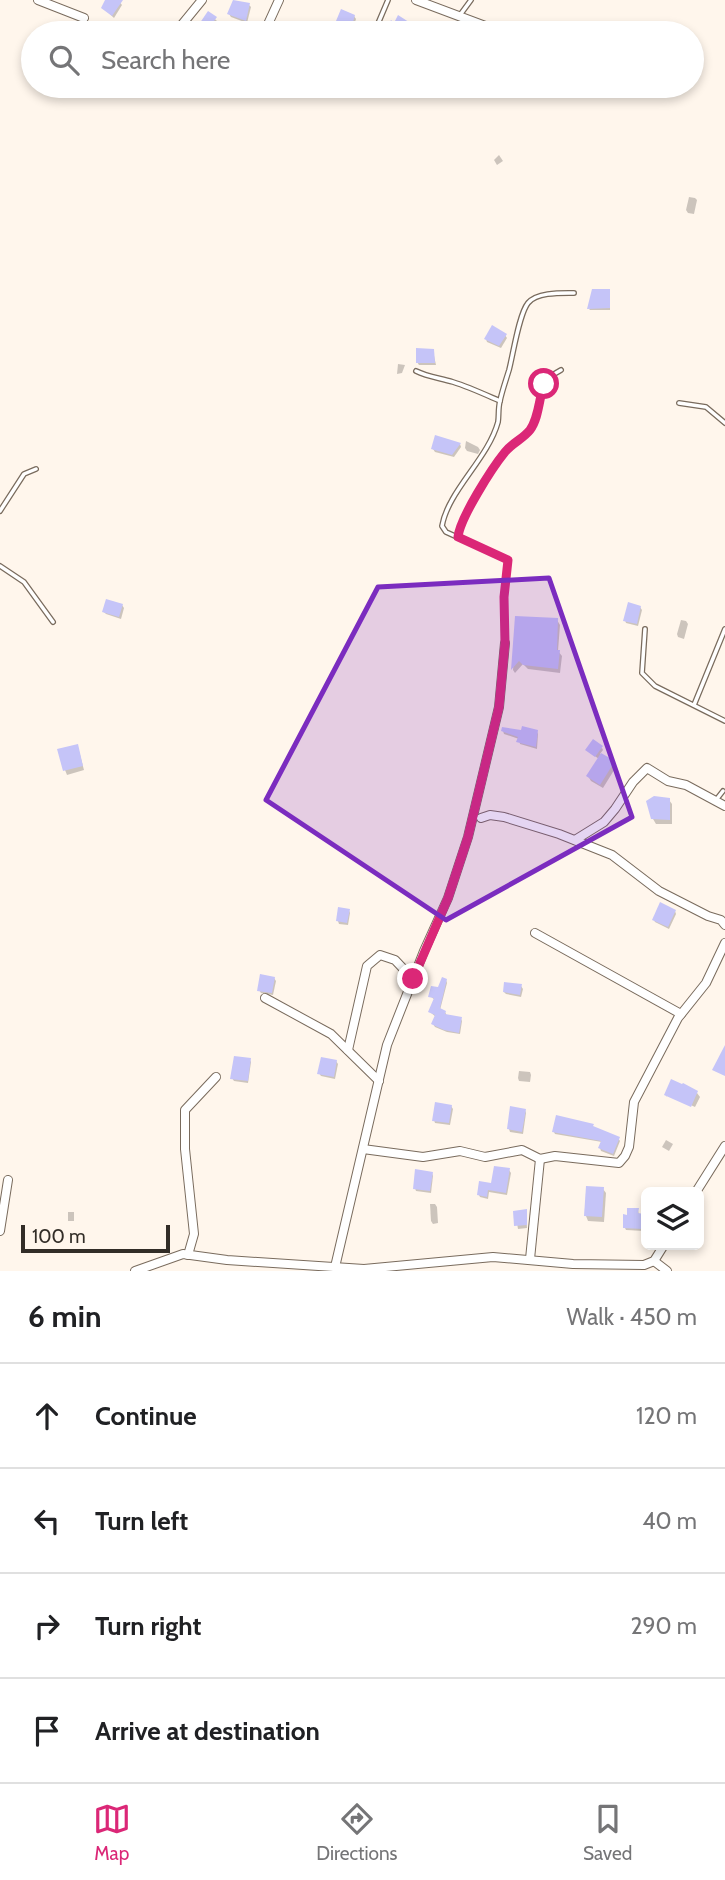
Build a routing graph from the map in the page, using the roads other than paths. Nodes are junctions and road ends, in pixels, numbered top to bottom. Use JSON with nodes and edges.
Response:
{"nodes":[{"id":1,"x":37,"y":0,"type":"edge"},
{"id":2,"x":202,"y":0,"type":"edge"},
{"id":3,"x":279,"y":0,"type":"edge"},
{"id":4,"x":388,"y":0,"type":"edge"},
{"id":5,"x":416,"y":0,"type":"edge"},
{"id":6,"x":471,"y":0,"type":"edge"},
{"id":7,"x":459,"y":17,"type":"junction"},
{"id":8,"x":84,"y":18,"type":"dead end"},
{"id":9,"x":185,"y":21,"type":"edge"},
{"id":10,"x":269,"y":21,"type":"edge"},
{"id":11,"x":379,"y":21,"type":"edge"},
{"id":12,"x":470,"y":21,"type":"edge"},
{"id":13,"x":574,"y":293,"type":"dead end"},
{"id":14,"x":561,"y":370,"type":"dead end"},
{"id":15,"x":416,"y":371,"type":"dead end"},
{"id":16,"x":500,"y":401,"type":"junction"},
{"id":17,"x":680,"y":403,"type":"dead end"},
{"id":18,"x":725,"y":423,"type":"edge"},
{"id":19,"x":36,"y":469,"type":"dead end"},
{"id":20,"x":0,"y":511,"type":"edge"},
{"id":21,"x":458,"y":537,"type":"junction"},
{"id":22,"x":0,"y":566,"type":"edge"},
{"id":23,"x":53,"y":622,"type":"dead end"},
{"id":24,"x":725,"y":628,"type":"edge"},
{"id":25,"x":645,"y":629,"type":"dead end"},
{"id":26,"x":505,"y":643,"type":"joint"},
{"id":27,"x":694,"y":705,"type":"junction"},
{"id":28,"x":725,"y":721,"type":"edge"},
{"id":29,"x":723,"y":791,"type":"edge"},
{"id":30,"x":715,"y":802,"type":"junction"},
{"id":31,"x":725,"y":806,"type":"edge"},
{"id":32,"x":481,"y":818,"type":"dead end"},
{"id":33,"x":575,"y":841,"type":"junction"},
{"id":34,"x":725,"y":925,"type":"edge"},
{"id":35,"x":535,"y":933,"type":"dead end"},
{"id":36,"x":725,"y":943,"type":"edge"},
{"id":37,"x":413,"y":979,"type":"junction"},
{"id":38,"x":265,"y":998,"type":"dead end"},
{"id":39,"x":681,"y":1014,"type":"junction"},
{"id":40,"x":348,"y":1050,"type":"junction"},
{"id":41,"x":216,"y":1077,"type":"dead end"},
{"id":42,"x":379,"y":1081,"type":"junction"},
{"id":43,"x":725,"y":1146,"type":"edge"},
{"id":44,"x":363,"y":1149,"type":"junction"},
{"id":45,"x":540,"y":1159,"type":"junction"},
{"id":46,"x":8,"y":1180,"type":"dead end"},
{"id":47,"x":699,"y":1187,"type":"edge"},
{"id":48,"x":0,"y":1231,"type":"edge"},
{"id":49,"x":661,"y":1250,"type":"edge"},
{"id":50,"x":187,"y":1255,"type":"junction"},
{"id":51,"x":530,"y":1259,"type":"junction"},
{"id":52,"x":654,"y":1261,"type":"junction"},
{"id":53,"x":554,"y":1266,"type":"edge"},
{"id":54,"x":156,"y":1267,"type":"edge"},
{"id":55,"x":335,"y":1267,"type":"junction"},
{"id":56,"x":298,"y":1268,"type":"edge"},
{"id":57,"x":406,"y":1268,"type":"edge"},
{"id":58,"x":666,"y":1270,"type":"edge"},
{"id":59,"x":135,"y":1271,"type":"edge"}],
"edges":[{"from":1,"to":8,"type":"street"},
{"from":2,"to":9,"type":"street"},
{"from":3,"to":10,"type":"street"},
{"from":4,"to":11,"type":"lane"},
{"from":5,"to":7,"type":"street"},
{"from":6,"to":7,"type":"lane"},
{"from":7,"to":12,"type":"street"},
{"from":13,"to":16,"type":"lane"},
{"from":14,"to":21,"type":"lane"},
{"from":15,"to":16,"type":"lane"},
{"from":16,"to":21,"type":"lane"},
{"from":17,"to":18,"type":"lane"},
{"from":19,"to":20,"type":"lane"},
{"from":21,"to":26,"type":"lane"},
{"from":22,"to":23,"type":"lane"},
{"from":24,"to":27,"type":"lane"},
{"from":25,"to":27,"type":"lane"},
{"from":26,"to":37,"type":"street"},
{"from":27,"to":28,"type":"lane"},
{"from":29,"to":30,"type":"lane"},
{"from":30,"to":31,"type":"street"},
{"from":30,"to":33,"type":"street"},
{"from":32,"to":33,"type":"street"},
{"from":33,"to":34,"type":"street"},
{"from":35,"to":39,"type":"street"},
{"from":36,"to":39,"type":"street"},
{"from":37,"to":40,"type":"street"},
{"from":37,"to":42,"type":"street"},
{"from":38,"to":40,"type":"street"},
{"from":39,"to":45,"type":"street"},
{"from":40,"to":42,"type":"street"},
{"from":41,"to":50,"type":"street"},
{"from":42,"to":44,"type":"street"},
{"from":43,"to":47,"type":"street"},
{"from":44,"to":45,"type":"street"},
{"from":44,"to":55,"type":"street"},
{"from":45,"to":51,"type":"street"},
{"from":46,"to":48,"type":"street"},
{"from":49,"to":52,"type":"street"},
{"from":50,"to":54,"type":"street"},
{"from":50,"to":56,"type":"street"},
{"from":51,"to":53,"type":"street"},
{"from":51,"to":57,"type":"street"},
{"from":52,"to":53,"type":"street"},
{"from":52,"to":58,"type":"street"},
{"from":54,"to":59,"type":"street"},
{"from":55,"to":56,"type":"street"},
{"from":55,"to":57,"type":"street"}]}
